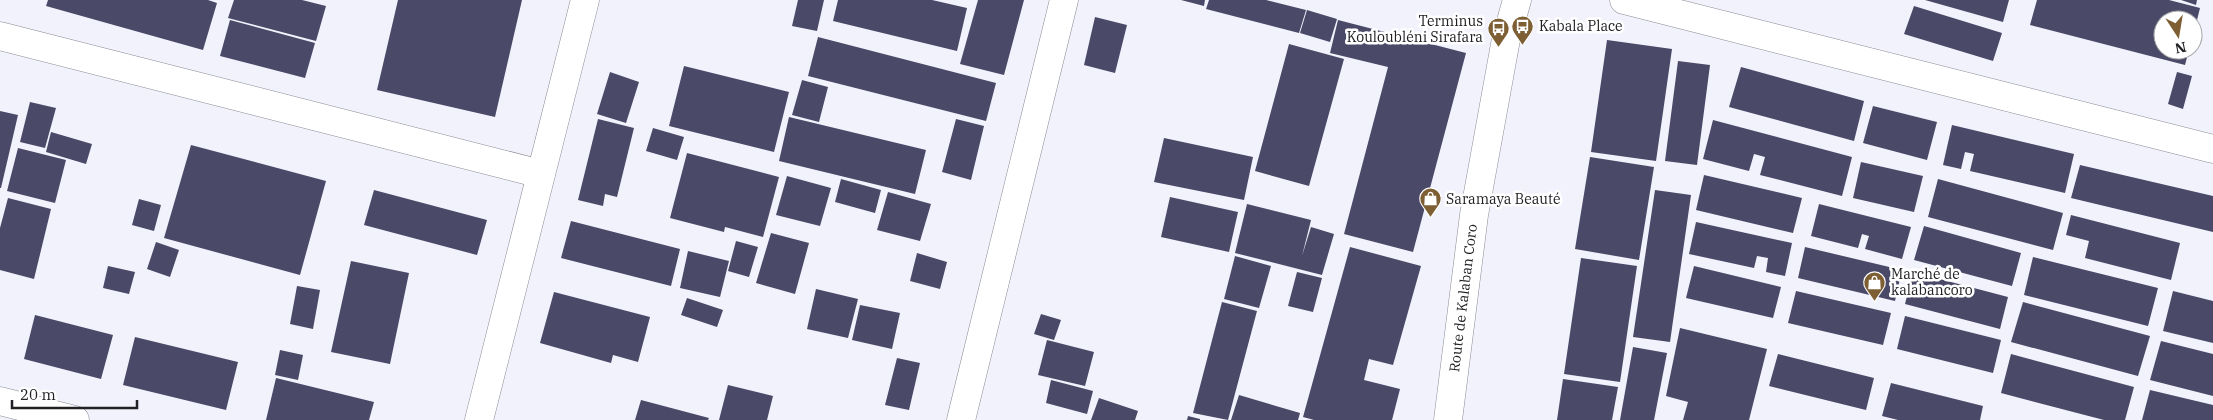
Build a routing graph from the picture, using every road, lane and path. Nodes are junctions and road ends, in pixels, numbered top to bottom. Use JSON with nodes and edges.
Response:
{"nodes":[{"id":1,"x":585,"y":0,"type":"edge"},
{"id":2,"x":1064,"y":0,"type":"edge"},
{"id":3,"x":1517,"y":0,"type":"edge"},
{"id":4,"x":1624,"y":0,"type":"edge"},
{"id":5,"x":0,"y":36,"type":"edge"},
{"id":6,"x":2213,"y":149,"type":"edge"},
{"id":7,"x":541,"y":174,"type":"junction"},
{"id":8,"x":0,"y":401,"type":"edge"},
{"id":9,"x":75,"y":420,"type":"edge"},
{"id":10,"x":479,"y":420,"type":"edge"},
{"id":11,"x":960,"y":420,"type":"edge"},
{"id":12,"x":1448,"y":420,"type":"edge"}],
"edges":[{"from":1,"to":7,"type":"street"},
{"from":2,"to":11,"type":"street"},
{"from":3,"to":12,"type":"street","name":"Route de Kalaban Coro"},
{"from":4,"to":6,"type":"street"},
{"from":5,"to":7,"type":"street"},
{"from":7,"to":10,"type":"street"},
{"from":8,"to":9,"type":"street"}]}
